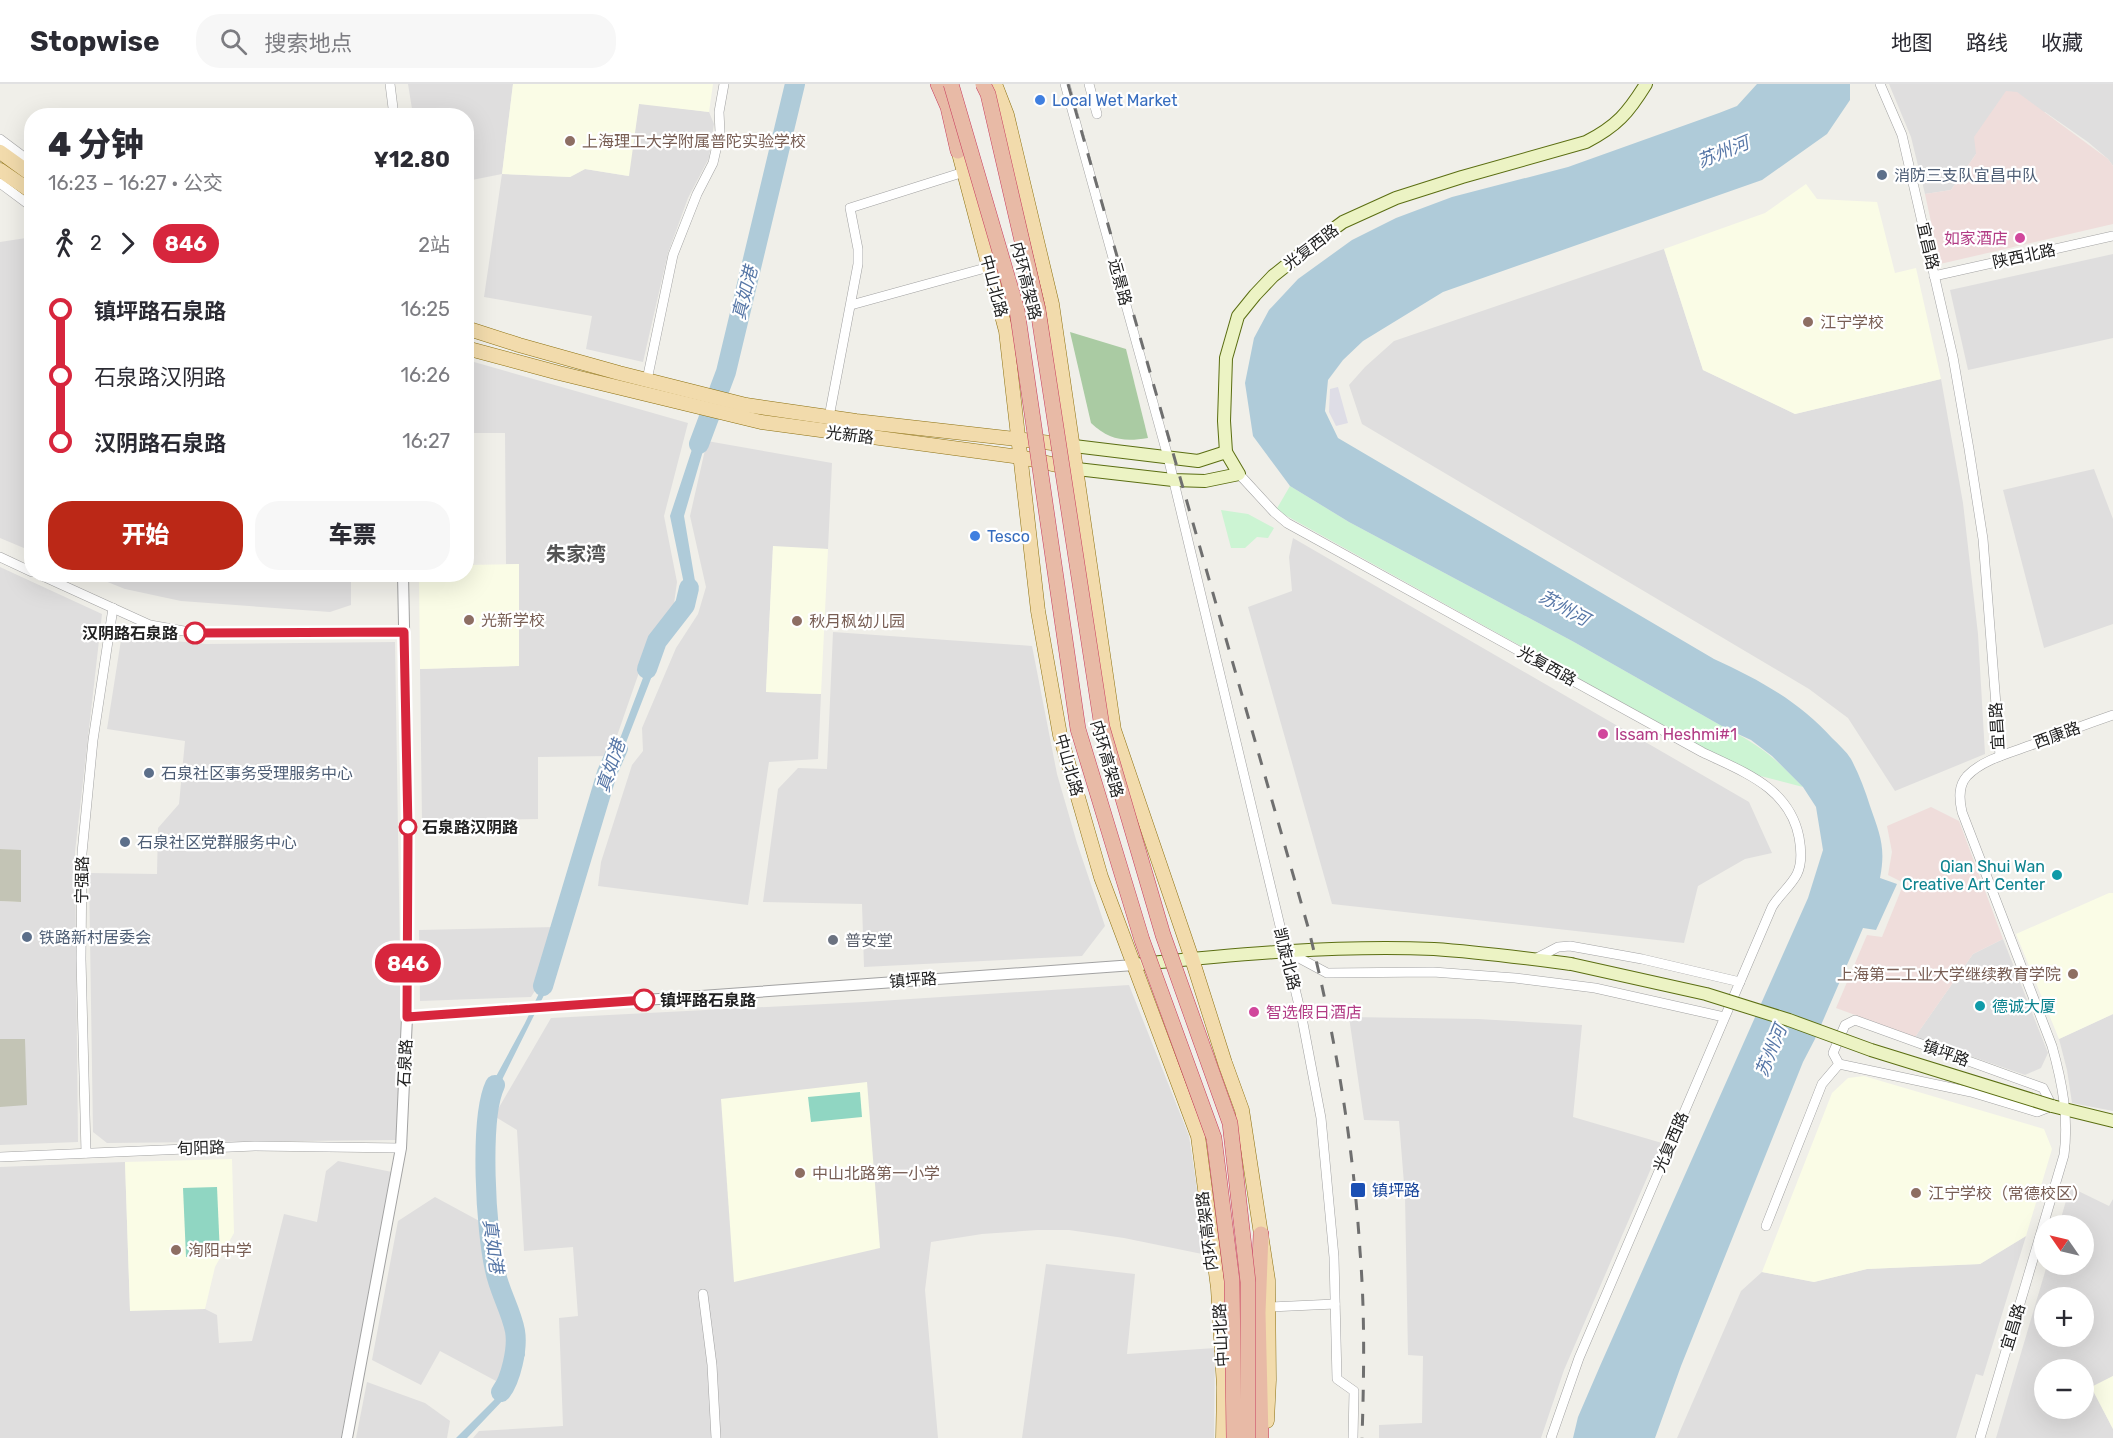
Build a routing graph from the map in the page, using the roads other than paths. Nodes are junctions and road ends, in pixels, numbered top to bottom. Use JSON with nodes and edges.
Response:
{"nodes":[{"id":1,"x":390,"y":84,"type":"edge"},
{"id":2,"x":724,"y":84,"type":"edge"},
{"id":3,"x":936,"y":84,"type":"edge"},
{"id":4,"x":951,"y":84,"type":"edge"},
{"id":5,"x":983,"y":84,"type":"edge"},
{"id":6,"x":995,"y":84,"type":"edge"},
{"id":7,"x":1065,"y":84,"type":"edge"},
{"id":8,"x":1089,"y":84,"type":"edge"},
{"id":9,"x":1646,"y":84,"type":"edge"},
{"id":10,"x":1880,"y":84,"type":"edge"},
{"id":11,"x":393,"y":108,"type":"edge"},
{"id":12,"x":1097,"y":114,"type":"dead end"},
{"id":13,"x":0,"y":140,"type":"edge"},
{"id":14,"x":958,"y":151,"type":"junction"},
{"id":15,"x":0,"y":152,"type":"edge"},
{"id":16,"x":24,"y":157,"type":"edge"},
{"id":17,"x":24,"y":169,"type":"edge"},
{"id":18,"x":0,"y":170,"type":"edge"},
{"id":19,"x":964,"y":172,"type":"junction"},
{"id":20,"x":0,"y":183,"type":"edge"},
{"id":21,"x":24,"y":186,"type":"edge"},
{"id":22,"x":24,"y":201,"type":"edge"},
{"id":23,"x":2113,"y":236,"type":"edge"},
{"id":24,"x":989,"y":267,"type":"junction"},
{"id":25,"x":1934,"y":276,"type":"junction"},
{"id":26,"x":851,"y":305,"type":"junction"},
{"id":27,"x":474,"y":331,"type":"edge"},
{"id":28,"x":474,"y":350,"type":"edge"},
{"id":29,"x":647,"y":380,"type":"junction"},
{"id":30,"x":828,"y":417,"type":"junction"},
{"id":31,"x":1018,"y":439,"type":"junction"},
{"id":32,"x":1074,"y":446,"type":"junction"},
{"id":33,"x":1226,"y":452,"type":"junction"},
{"id":34,"x":1020,"y":457,"type":"junction"},
{"id":35,"x":1168,"y":458,"type":"junction"},
{"id":36,"x":1077,"y":469,"type":"junction"},
{"id":37,"x":1239,"y":474,"type":"junction"},
{"id":38,"x":1173,"y":480,"type":"junction"},
{"id":39,"x":0,"y":557,"type":"edge"},
{"id":40,"x":24,"y":568,"type":"edge"},
{"id":41,"x":55,"y":582,"type":"edge"},
{"id":42,"x":404,"y":582,"type":"edge"},
{"id":43,"x":113,"y":609,"type":"junction"},
{"id":44,"x":404,"y":632,"type":"junction"},
{"id":45,"x":2113,"y":714,"type":"edge"},
{"id":46,"x":2000,"y":756,"type":"junction"},
{"id":47,"x":1285,"y":951,"type":"junction"},
{"id":48,"x":1192,"y":959,"type":"junction"},
{"id":49,"x":1535,"y":959,"type":"junction"},
{"id":50,"x":1134,"y":965,"type":"junction"},
{"id":51,"x":1740,"y":982,"type":"junction"},
{"id":52,"x":407,"y":1017,"type":"junction"},
{"id":53,"x":1724,"y":1017,"type":"junction"},
{"id":54,"x":1839,"y":1064,"type":"junction"},
{"id":55,"x":2052,"y":1106,"type":"junction"},
{"id":56,"x":2065,"y":1110,"type":"junction"},
{"id":57,"x":2113,"y":1121,"type":"edge"},
{"id":58,"x":401,"y":1148,"type":"junction"},
{"id":59,"x":86,"y":1152,"type":"junction"},
{"id":60,"x":0,"y":1156,"type":"edge"},
{"id":61,"x":1766,"y":1226,"type":"dead end"},
{"id":62,"x":1261,"y":1234,"type":"joint"},
{"id":63,"x":703,"y":1294,"type":"dead end"},
{"id":64,"x":1335,"y":1304,"type":"junction"},
{"id":65,"x":1263,"y":1310,"type":"junction"},
{"id":66,"x":347,"y":1438,"type":"edge"},
{"id":67,"x":716,"y":1438,"type":"edge"},
{"id":68,"x":1223,"y":1438,"type":"edge"},
{"id":69,"x":1234,"y":1438,"type":"edge"},
{"id":70,"x":1248,"y":1438,"type":"edge"},
{"id":71,"x":1261,"y":1438,"type":"edge"},
{"id":72,"x":1266,"y":1438,"type":"edge"},
{"id":73,"x":1353,"y":1438,"type":"edge"},
{"id":74,"x":1551,"y":1438,"type":"edge"},
{"id":75,"x":1980,"y":1438,"type":"edge"}],
"edges":[{"from":1,"to":11,"type":"street"},
{"from":2,"to":29,"type":"street"},
{"from":3,"to":14,"type":"main road","name":"中山北路"},
{"from":3,"to":14,"type":"highway"},
{"from":4,"to":69,"type":"highway","name":"内环高架路","bridge":true},
{"from":5,"to":70,"type":"highway","name":"内环高架路","bridge":true},
{"from":6,"to":32,"type":"main road"},
{"from":7,"to":35,"type":"street","name":"远景路"},
{"from":8,"to":12,"type":"street"},
{"from":9,"to":33,"type":"main road","name":"光复西路"},
{"from":10,"to":25,"type":"street","name":"宜昌路"},
{"from":13,"to":16,"type":"street"},
{"from":14,"to":19,"type":"main road","name":"中山北路"},
{"from":15,"to":17,"type":"main road"},
{"from":18,"to":21,"type":"main road"},
{"from":19,"to":24,"type":"main road","name":"中山北路"},
{"from":19,"to":26,"type":"street"},
{"from":20,"to":22,"type":"street"},
{"from":23,"to":25,"type":"street","name":"陕西北路"},
{"from":24,"to":26,"type":"street"},
{"from":24,"to":31,"type":"main road","name":"中山北路"},
{"from":25,"to":46,"type":"street","name":"宜昌路"},
{"from":26,"to":30,"type":"street"},
{"from":27,"to":29,"type":"main road","name":"光新路"},
{"from":28,"to":34,"type":"main road","name":"光新路"},
{"from":29,"to":30,"type":"main road","name":"光新路"},
{"from":30,"to":31,"type":"main road","name":"光新路"},
{"from":31,"to":32,"type":"main road","name":"光新路"},
{"from":31,"to":34,"type":"main road","name":"中山北路"},
{"from":32,"to":35,"type":"main road","name":"光新路"},
{"from":32,"to":36,"type":"main road"},
{"from":33,"to":35,"type":"main road","name":"光新路"},
{"from":33,"to":37,"type":"main road","name":"光复西路"},
{"from":34,"to":36,"type":"main road","name":"光新路"},
{"from":34,"to":50,"type":"main road","name":"中山北路"},
{"from":35,"to":38,"type":"street","name":"远景路"},
{"from":36,"to":38,"type":"main road","name":"光新路"},
{"from":36,"to":48,"type":"main road"},
{"from":37,"to":38,"type":"main road","name":"光新路"},
{"from":37,"to":51,"type":"street","name":"光复西路"},
{"from":38,"to":47,"type":"street","name":"凯旋北路"},
{"from":39,"to":40,"type":"street"},
{"from":41,"to":43,"type":"street"},
{"from":42,"to":44,"type":"street","name":"石泉路"},
{"from":43,"to":44,"type":"street"},
{"from":43,"to":59,"type":"street","name":"宁强路"},
{"from":44,"to":52,"type":"street","name":"石泉路"},
{"from":45,"to":46,"type":"street","name":"西康路"},
{"from":46,"to":56,"type":"street","name":"宜昌路"},
{"from":47,"to":48,"type":"main road","name":"镇坪路"},
{"from":47,"to":49,"type":"main road","name":"镇坪路"},
{"from":47,"to":53,"type":"street"},
{"from":47,"to":64,"type":"street","name":"凯旋北路"},
{"from":48,"to":50,"type":"main road","name":"镇坪路"},
{"from":48,"to":62,"type":"main road"},
{"from":49,"to":51,"type":"street"},
{"from":49,"to":55,"type":"main road","name":"镇坪路","bridge":true},
{"from":50,"to":52,"type":"street","name":"镇坪路"},
{"from":50,"to":68,"type":"main road","name":"中山北路"},
{"from":51,"to":53,"type":"street","name":"光复西路"},
{"from":52,"to":58,"type":"street","name":"石泉路"},
{"from":53,"to":74,"type":"street","name":"光复西路"},
{"from":54,"to":55,"type":"street","name":"镇坪路"},
{"from":54,"to":55,"type":"street","name":"镇坪路"},
{"from":54,"to":61,"type":"street"},
{"from":55,"to":56,"type":"main road","name":"镇坪路"},
{"from":56,"to":57,"type":"main road","name":"镇坪路"},
{"from":56,"to":75,"type":"street","name":"宜昌路"},
{"from":58,"to":59,"type":"street","name":"旬阳路"},
{"from":58,"to":66,"type":"street","name":"石泉路"},
{"from":59,"to":60,"type":"street","name":"旬阳路"},
{"from":62,"to":65,"type":"highway"},
{"from":63,"to":67,"type":"street"},
{"from":64,"to":65,"type":"street"},
{"from":64,"to":73,"type":"street","name":"凯旋北路"},
{"from":65,"to":71,"type":"highway"},
{"from":65,"to":72,"type":"main road"}]}
